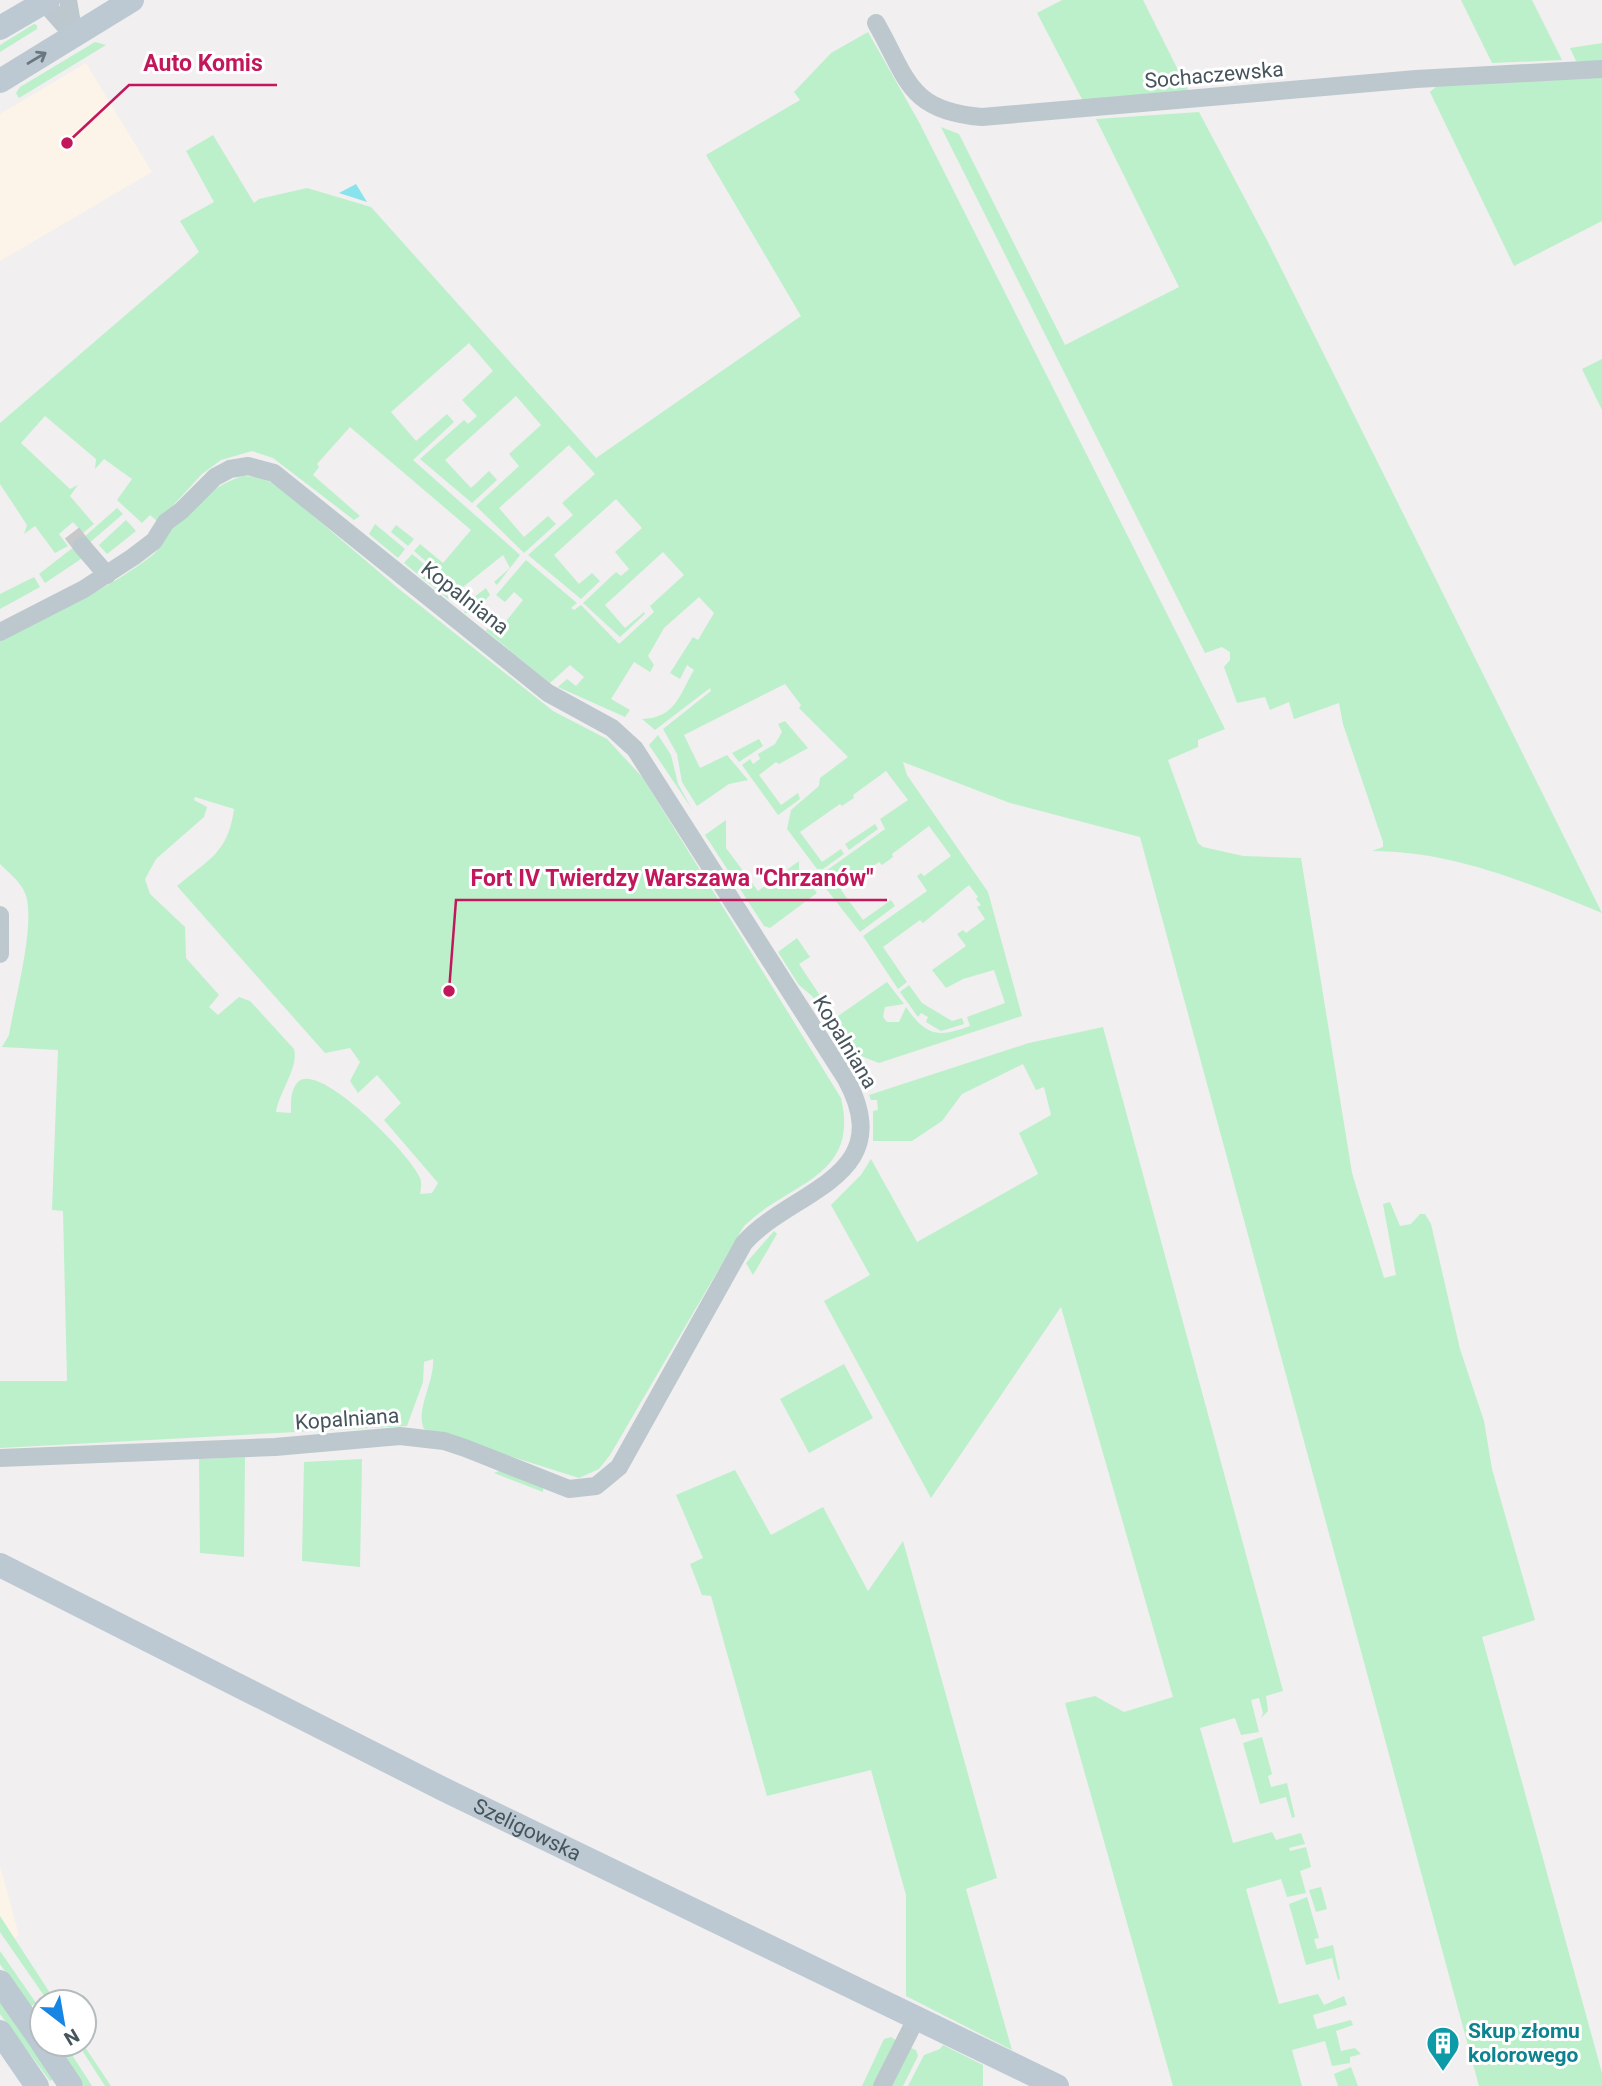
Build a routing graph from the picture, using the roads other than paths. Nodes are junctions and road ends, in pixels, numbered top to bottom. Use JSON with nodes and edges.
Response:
{"nodes":[{"id":1,"x":132,"y":0,"type":"edge"},
{"id":2,"x":50,"y":1,"type":"edge"},
{"id":3,"x":876,"y":23,"type":"dead end"},
{"id":4,"x":0,"y":28,"type":"edge"},
{"id":5,"x":74,"y":36,"type":"junction"},
{"id":6,"x":1602,"y":69,"type":"edge"},
{"id":7,"x":0,"y":81,"type":"edge"},
{"id":8,"x":82,"y":546,"type":"tunnel mouth"},
{"id":9,"x":107,"y":575,"type":"junction"},
{"id":10,"x":0,"y":632,"type":"edge"},
{"id":11,"x":0,"y":915,"type":"edge"},
{"id":12,"x":0,"y":954,"type":"edge"},
{"id":13,"x":0,"y":1458,"type":"edge"},
{"id":14,"x":0,"y":1565,"type":"edge"},
{"id":15,"x":0,"y":1982,"type":"edge"},
{"id":16,"x":917,"y":2017,"type":"junction"},
{"id":17,"x":28,"y":2022,"type":"edge"},
{"id":18,"x":0,"y":2032,"type":"edge"},
{"id":19,"x":53,"y":2058,"type":"edge"},
{"id":20,"x":37,"y":2086,"type":"edge"},
{"id":21,"x":71,"y":2086,"type":"edge"},
{"id":22,"x":882,"y":2086,"type":"edge"},
{"id":23,"x":1057,"y":2086,"type":"edge"}],
"edges":[{"from":1,"to":5,"type":"street"},
{"from":2,"to":4,"type":"street"},
{"from":2,"to":5,"type":"street"},
{"from":3,"to":6,"type":"street","name":"Sochaczewska"},
{"from":7,"to":5,"type":"street","one_way":true},
{"from":8,"to":9,"type":"street"},
{"from":9,"to":10,"type":"street","name":"Kopalniana"},
{"from":9,"to":13,"type":"street","name":"Kopalniana"},
{"from":11,"to":12,"type":"street"},
{"from":14,"to":16,"type":"street","name":"Szeligowska"},
{"from":15,"to":17,"type":"street"},
{"from":16,"to":22,"type":"street"},
{"from":16,"to":23,"type":"street","name":"Szeligowska"},
{"from":18,"to":20,"type":"street"},
{"from":19,"to":21,"type":"street"}]}
